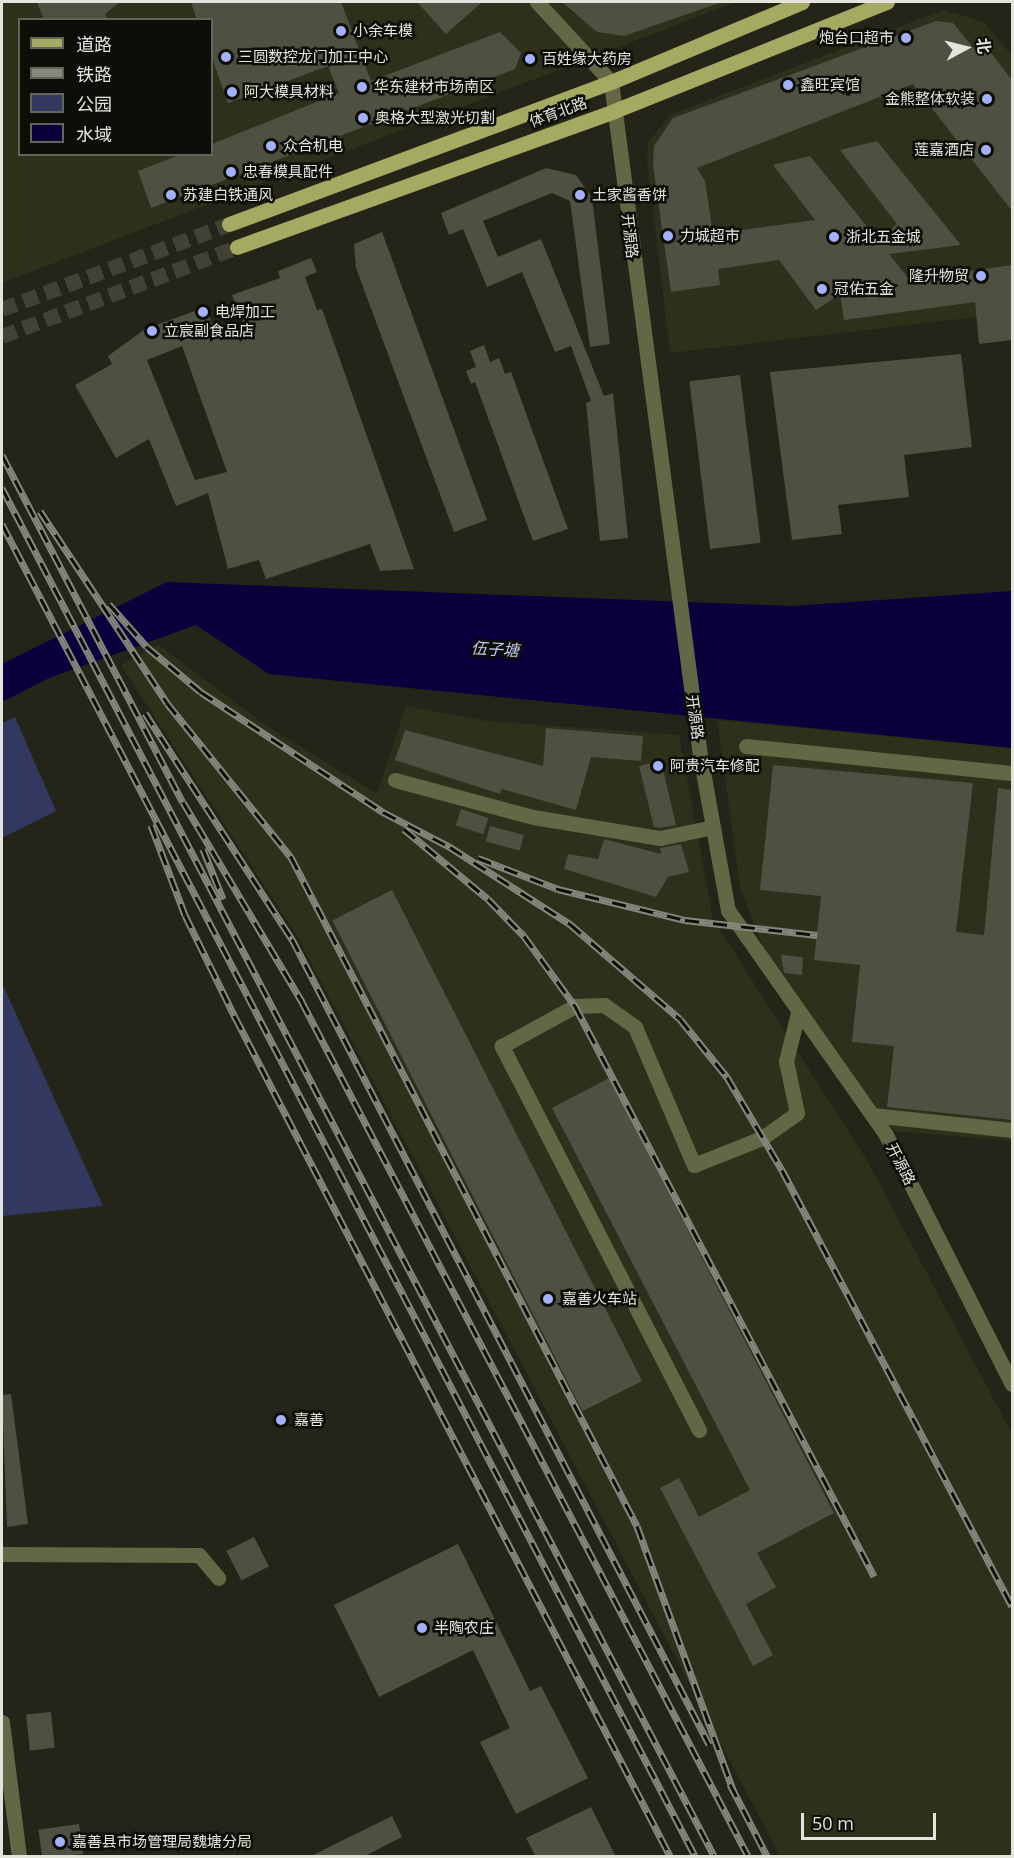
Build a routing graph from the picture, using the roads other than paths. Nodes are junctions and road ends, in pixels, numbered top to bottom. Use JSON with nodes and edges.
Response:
{"nodes":[{"id":1,"x":537,"y":2,"type":"edge"},
{"id":2,"x":802,"y":2,"type":"edge"},
{"id":3,"x":887,"y":2,"type":"edge"},
{"id":4,"x":611,"y":82,"type":"junction"},
{"id":5,"x":614,"y":111,"type":"junction"},
{"id":6,"x":229,"y":224,"type":"tunnel mouth"},
{"id":7,"x":237,"y":248,"type":"tunnel mouth"},
{"id":8,"x":746,"y":746,"type":"dead end"},
{"id":9,"x":1012,"y":773,"type":"edge"},
{"id":10,"x":395,"y":780,"type":"dead end"},
{"id":11,"x":713,"y":826,"type":"junction"},
{"id":12,"x":798,"y":1013,"type":"junction"},
{"id":13,"x":872,"y":1115,"type":"junction"},
{"id":14,"x":1012,"y":1130,"type":"edge"},
{"id":15,"x":1012,"y":1384,"type":"edge"},
{"id":16,"x":699,"y":1430,"type":"dead end"},
{"id":17,"x":2,"y":1554,"type":"edge"},
{"id":18,"x":218,"y":1578,"type":"dead end"},
{"id":19,"x":2,"y":1722,"type":"edge"},
{"id":20,"x":19,"y":1857,"type":"edge"}],
"edges":[{"from":1,"to":4,"type":"street"},
{"from":2,"to":4,"type":"main road","name":"体育北路"},
{"from":3,"to":5,"type":"main road","name":"体育北路"},
{"from":4,"to":5,"type":"street","name":"开源路"},
{"from":4,"to":6,"type":"main road","name":"体育北路"},
{"from":5,"to":7,"type":"main road","name":"体育北路"},
{"from":5,"to":11,"type":"street","name":"开源路"},
{"from":8,"to":9,"type":"street"},
{"from":10,"to":11,"type":"street"},
{"from":11,"to":12,"type":"street","name":"开源路"},
{"from":12,"to":13,"type":"street","name":"开源路"},
{"from":12,"to":16,"type":"street"},
{"from":13,"to":14,"type":"street"},
{"from":13,"to":15,"type":"street","name":"开源路"},
{"from":17,"to":18,"type":"street"},
{"from":19,"to":20,"type":"street"}]}
